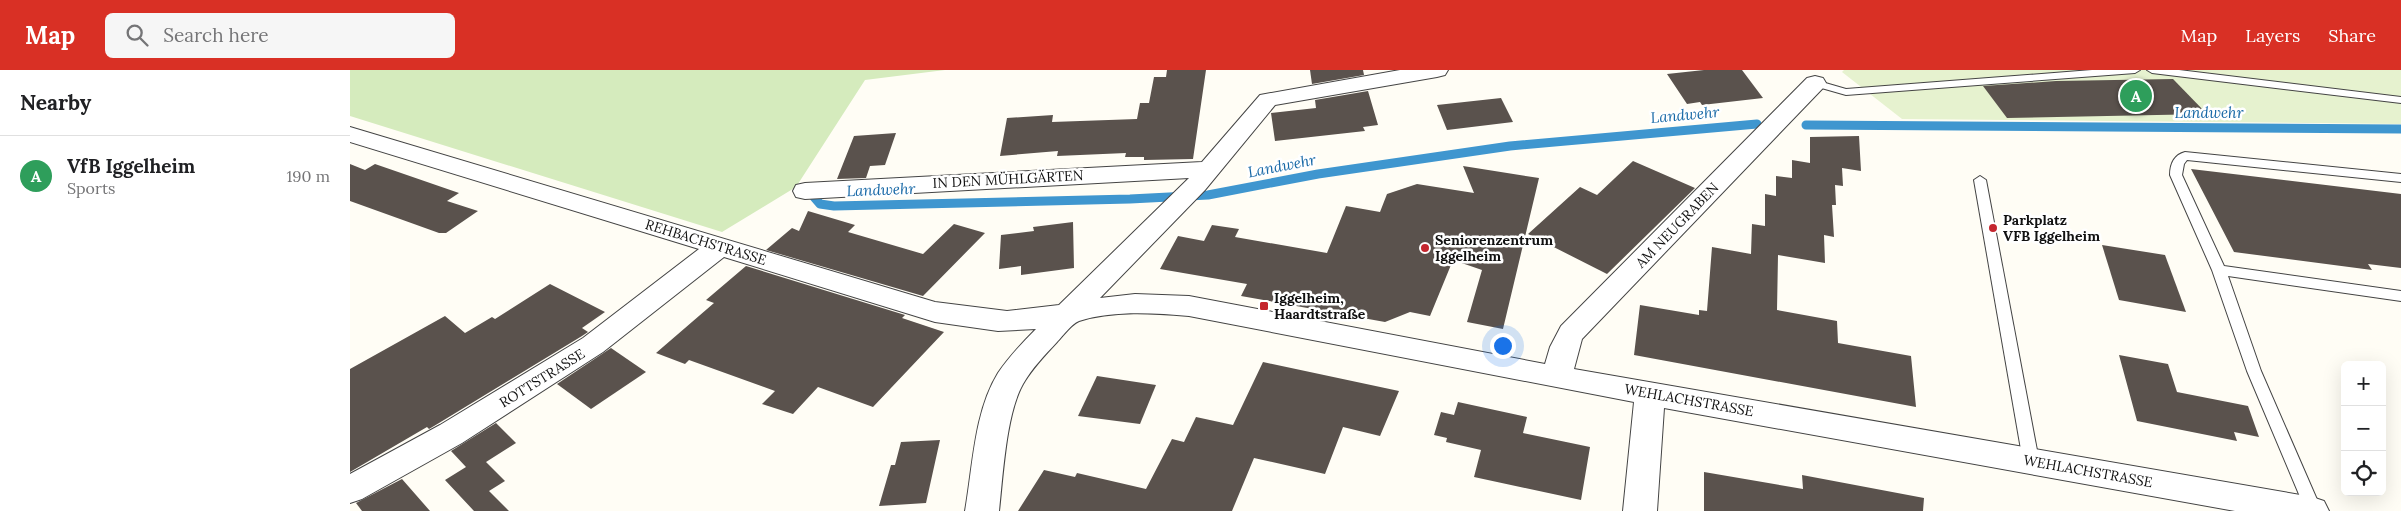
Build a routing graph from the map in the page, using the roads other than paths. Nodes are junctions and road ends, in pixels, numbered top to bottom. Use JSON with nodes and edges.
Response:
{"nodes":[{"id":1,"x":1437,"y":70,"type":"edge"},
{"id":2,"x":2135,"y":70,"type":"edge"},
{"id":3,"x":2152,"y":70,"type":"edge"},
{"id":4,"x":1815,"y":83,"type":"joint"},
{"id":5,"x":2401,"y":100,"type":"edge"},
{"id":6,"x":350,"y":134,"type":"edge"},
{"id":7,"x":2401,"y":178,"type":"edge"},
{"id":8,"x":1980,"y":180,"type":"dead end"},
{"id":9,"x":1196,"y":185,"type":"junction"},
{"id":10,"x":805,"y":192,"type":"dead end"},
{"id":11,"x":721,"y":246,"type":"junction"},
{"id":12,"x":2219,"y":270,"type":"junction"},
{"id":13,"x":2401,"y":296,"type":"edge"},
{"id":14,"x":1066,"y":314,"type":"junction"},
{"id":15,"x":1558,"y":377,"type":"junction"},
{"id":16,"x":1650,"y":394,"type":"junction"},
{"id":17,"x":2031,"y":461,"type":"junction"},
{"id":18,"x":350,"y":490,"type":"edge"},
{"id":19,"x":982,"y":511,"type":"edge"},
{"id":20,"x":1640,"y":511,"type":"edge"},
{"id":21,"x":2313,"y":511,"type":"edge"}],
"edges":[{"from":1,"to":9,"type":"street"},
{"from":2,"to":4,"type":"lane"},
{"from":3,"to":5,"type":"lane"},
{"from":4,"to":15,"type":"street","name":"AM NEUGRABEN"},
{"from":6,"to":11,"type":"street","name":"REHBACHSTRASSE"},
{"from":7,"to":12,"type":"lane"},
{"from":8,"to":17,"type":"lane"},
{"from":9,"to":10,"type":"street","name":"IN DEN MÜHLGÄRTEN"},
{"from":9,"to":14,"type":"street"},
{"from":11,"to":14,"type":"street","name":"REHBACHSTRASSE"},
{"from":11,"to":18,"type":"street","name":"ROTTSTRASSE"},
{"from":12,"to":13,"type":"lane"},
{"from":12,"to":21,"type":"lane"},
{"from":14,"to":15,"type":"street","name":"WEHLACHSTRASSE"},
{"from":14,"to":19,"type":"street"},
{"from":15,"to":16,"type":"street","name":"WEHLACHSTRASSE"},
{"from":16,"to":17,"type":"street","name":"WEHLACHSTRASSE"},
{"from":16,"to":20,"type":"street"},
{"from":17,"to":21,"type":"street","name":"WEHLACHSTRASSE"}]}
